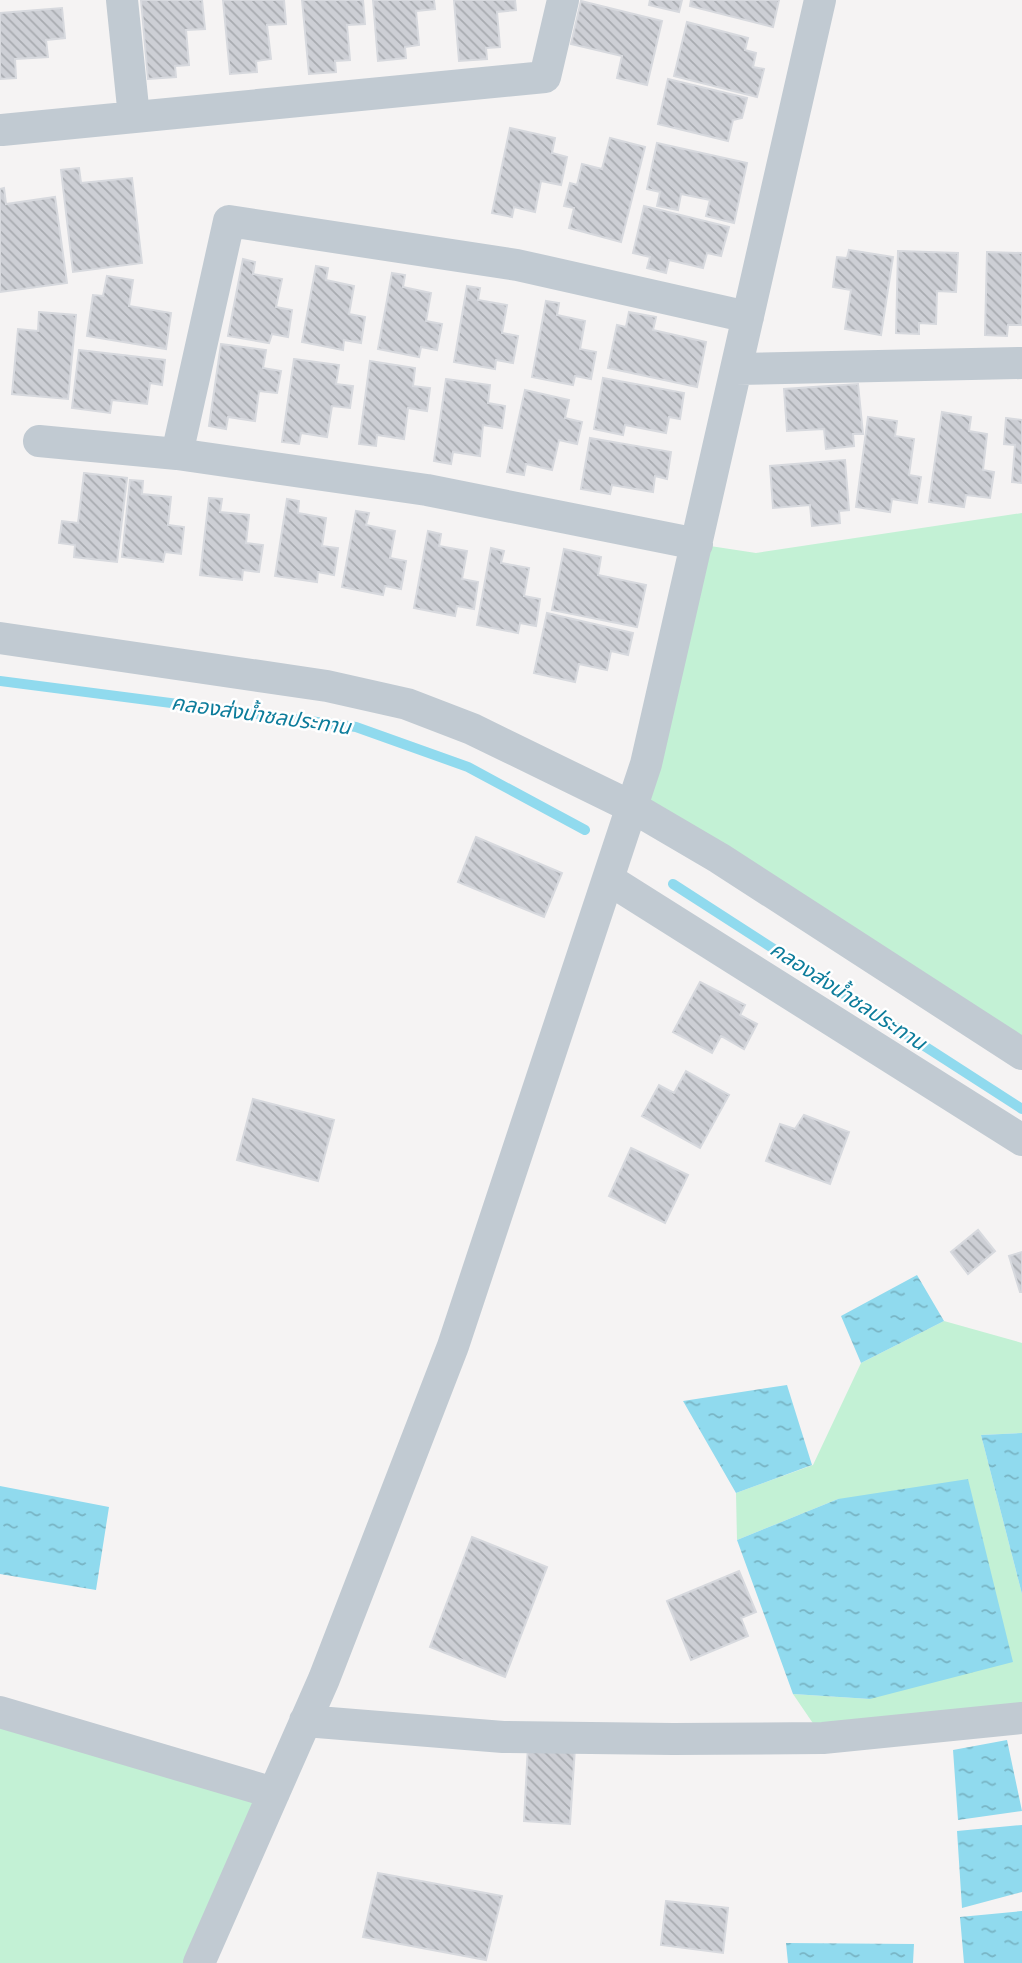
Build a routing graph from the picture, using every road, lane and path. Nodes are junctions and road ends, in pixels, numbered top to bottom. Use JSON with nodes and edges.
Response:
{"nodes":[{"id":1,"x":122,"y":0,"type":"edge"},
{"id":2,"x":563,"y":0,"type":"edge"},
{"id":3,"x":820,"y":0,"type":"edge"},
{"id":4,"x":134,"y":117,"type":"junction"},
{"id":5,"x":2,"y":130,"type":"dead end"},
{"id":6,"x":748,"y":317,"type":"junction"},
{"id":7,"x":1022,"y":363,"type":"edge"},
{"id":8,"x":736,"y":369,"type":"junction"},
{"id":9,"x":39,"y":441,"type":"dead end"},
{"id":10,"x":177,"y":454,"type":"junction"},
{"id":11,"x":696,"y":544,"type":"junction"},
{"id":12,"x":0,"y":638,"type":"edge"},
{"id":13,"x":632,"y":807,"type":"junction"},
{"id":14,"x":608,"y":879,"type":"junction"},
{"id":15,"x":1022,"y":1054,"type":"edge"},
{"id":16,"x":1022,"y":1140,"type":"edge"},
{"id":17,"x":0,"y":1712,"type":"edge"},
{"id":18,"x":1022,"y":1718,"type":"edge"},
{"id":19,"x":306,"y":1721,"type":"junction"},
{"id":20,"x":274,"y":1793,"type":"junction"},
{"id":21,"x":199,"y":1963,"type":"edge"}],
"edges":[{"from":1,"to":4,"type":"street"},
{"from":2,"to":4,"type":"street"},
{"from":3,"to":6,"type":"street"},
{"from":4,"to":5,"type":"street"},
{"from":6,"to":8,"type":"street"},
{"from":6,"to":10,"type":"street"},
{"from":7,"to":8,"type":"street"},
{"from":8,"to":11,"type":"street"},
{"from":9,"to":10,"type":"street"},
{"from":10,"to":11,"type":"street"},
{"from":11,"to":13,"type":"street"},
{"from":12,"to":13,"type":"street"},
{"from":13,"to":14,"type":"street"},
{"from":13,"to":15,"type":"street"},
{"from":14,"to":16,"type":"street"},
{"from":14,"to":19,"type":"street"},
{"from":17,"to":20,"type":"street"},
{"from":18,"to":19,"type":"street"},
{"from":19,"to":20,"type":"street"},
{"from":20,"to":21,"type":"street"}]}
